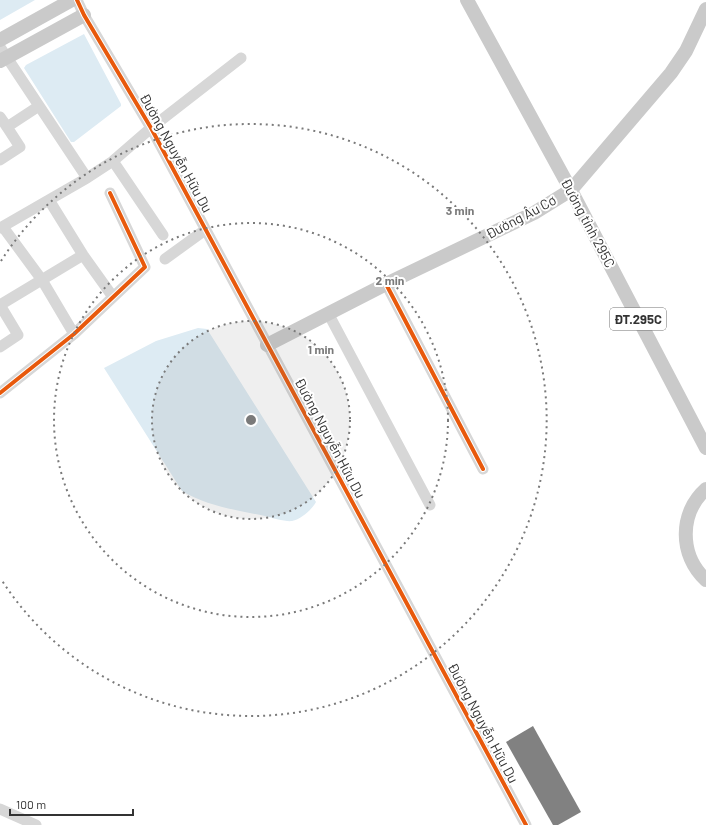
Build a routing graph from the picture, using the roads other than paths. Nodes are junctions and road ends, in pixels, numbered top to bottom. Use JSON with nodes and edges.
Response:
{"nodes":[{"id":1,"x":72,"y":0,"type":"edge"},
{"id":2,"x":76,"y":0,"type":"edge"},
{"id":3,"x":467,"y":0,"type":"edge"},
{"id":4,"x":706,"y":9,"type":"edge"},
{"id":5,"x":84,"y":15,"type":"junction"},
{"id":6,"x":0,"y":40,"type":"edge"},
{"id":7,"x":2,"y":55,"type":"edge"},
{"id":8,"x":241,"y":58,"type":"dead end"},
{"id":9,"x":39,"y":106,"type":"junction"},
{"id":10,"x":0,"y":117,"type":"edge"},
{"id":11,"x":7,"y":127,"type":"junction"},
{"id":12,"x":151,"y":128,"type":"junction"},
{"id":13,"x":0,"y":160,"type":"edge"},
{"id":14,"x":113,"y":161,"type":"junction"},
{"id":15,"x":87,"y":178,"type":"junction"},
{"id":16,"x":570,"y":190,"type":"junction"},
{"id":17,"x":110,"y":193,"type":"dead end"},
{"id":18,"x":49,"y":200,"type":"junction"},
{"id":19,"x":1,"y":228,"type":"edge"},
{"id":20,"x":205,"y":230,"type":"junction"},
{"id":21,"x":164,"y":235,"type":"dead end"},
{"id":22,"x":83,"y":255,"type":"junction"},
{"id":23,"x":165,"y":259,"type":"dead end"},
{"id":24,"x":42,"y":280,"type":"junction"},
{"id":25,"x":386,"y":284,"type":"junction"},
{"id":26,"x":113,"y":297,"type":"junction"},
{"id":27,"x":0,"y":305,"type":"edge"},
{"id":28,"x":328,"y":314,"type":"junction"},
{"id":29,"x":74,"y":334,"type":"junction"},
{"id":30,"x":267,"y":345,"type":"junction"},
{"id":31,"x":0,"y":347,"type":"edge"},
{"id":32,"x":0,"y":393,"type":"edge"},
{"id":33,"x":706,"y":448,"type":"edge"},
{"id":34,"x":483,"y":469,"type":"dead end"},
{"id":35,"x":706,"y":489,"type":"edge"},
{"id":36,"x":430,"y":505,"type":"dead end"},
{"id":37,"x":706,"y":580,"type":"edge"},
{"id":38,"x":0,"y":809,"type":"edge"},
{"id":39,"x":36,"y":825,"type":"edge"},
{"id":40,"x":526,"y":825,"type":"edge"}],
"edges":[{"from":1,"to":6,"type":"main road"},
{"from":2,"to":5,"type":"street","name":"Đường Nguyễn Hữu Du"},
{"from":3,"to":16,"type":"main road","name":"Đường tỉnh 295C","number":"ĐT.295C"},
{"from":4,"to":16,"type":"main road","name":"Đường Âu Cơ"},
{"from":5,"to":7,"type":"main road"},
{"from":5,"to":12,"type":"street","name":"Đường Nguyễn Hữu Du"},
{"from":7,"to":9,"type":"street"},
{"from":8,"to":12,"type":"street"},
{"from":9,"to":11,"type":"street"},
{"from":9,"to":15,"type":"street"},
{"from":10,"to":11,"type":"street"},
{"from":11,"to":13,"type":"street"},
{"from":12,"to":14,"type":"street"},
{"from":12,"to":20,"type":"street","name":"Đường Nguyễn Hữu Du"},
{"from":14,"to":15,"type":"street"},
{"from":14,"to":21,"type":"street"},
{"from":15,"to":18,"type":"street"},
{"from":16,"to":25,"type":"main road","name":"Đường Âu Cơ"},
{"from":16,"to":33,"type":"main road","name":"Đường tỉnh 295C","number":"ĐT.295C"},
{"from":17,"to":26,"type":"street"},
{"from":18,"to":19,"type":"street"},
{"from":18,"to":22,"type":"street"},
{"from":19,"to":24,"type":"street"},
{"from":20,"to":23,"type":"street"},
{"from":20,"to":30,"type":"street","name":"Đường Nguyễn Hữu Du"},
{"from":22,"to":24,"type":"street"},
{"from":22,"to":26,"type":"street"},
{"from":24,"to":27,"type":"street"},
{"from":24,"to":29,"type":"street"},
{"from":25,"to":28,"type":"main road","name":"Đường Âu Cơ"},
{"from":25,"to":34,"type":"street"},
{"from":26,"to":29,"type":"street"},
{"from":27,"to":31,"type":"street"},
{"from":28,"to":30,"type":"main road","name":"Đường Âu Cơ"},
{"from":28,"to":36,"type":"street"},
{"from":29,"to":32,"type":"street"},
{"from":30,"to":40,"type":"street","name":"Đường Nguyễn Hữu Du"},
{"from":35,"to":37,"type":"main road"},
{"from":38,"to":39,"type":"street"}]}
